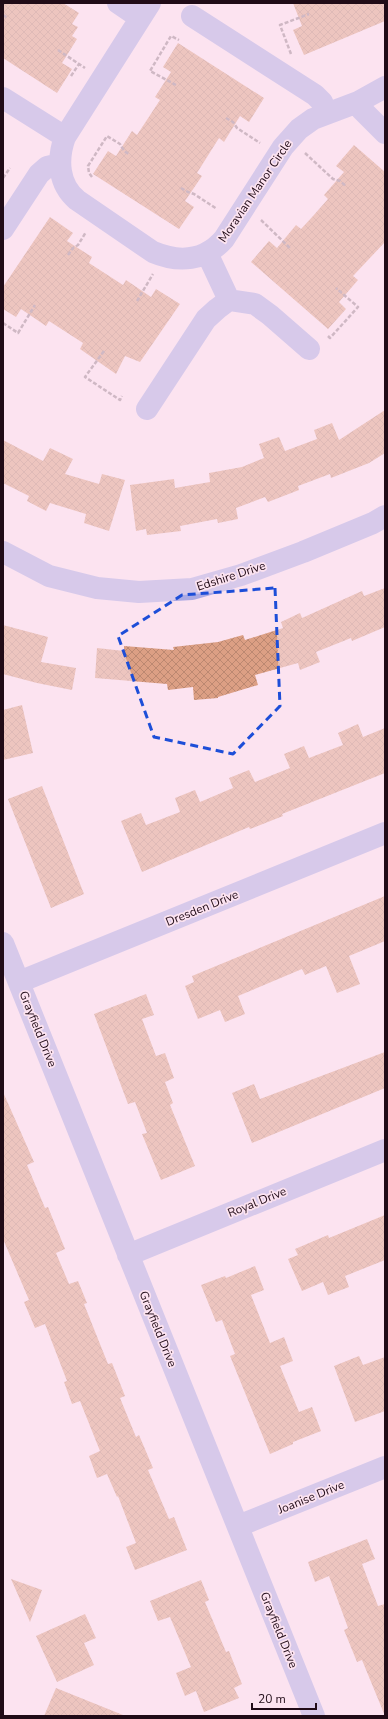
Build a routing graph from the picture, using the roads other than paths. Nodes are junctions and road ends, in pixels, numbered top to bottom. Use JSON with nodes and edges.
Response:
{"nodes":[{"id":1,"x":118,"y":3,"type":"edge"},
{"id":2,"x":145,"y":10,"type":"edge"},
{"id":3,"x":192,"y":16,"type":"dead end"},
{"id":4,"x":385,"y":87,"type":"edge"},
{"id":5,"x":3,"y":98,"type":"edge"},
{"id":6,"x":358,"y":102,"type":"junction"},
{"id":7,"x":327,"y":113,"type":"junction"},
{"id":8,"x":385,"y":133,"type":"edge"},
{"id":9,"x":65,"y":137,"type":"junction"},
{"id":10,"x":60,"y":164,"type":"junction"},
{"id":11,"x":3,"y":229,"type":"edge"},
{"id":12,"x":207,"y":253,"type":"junction"},
{"id":13,"x":229,"y":300,"type":"junction"},
{"id":14,"x":309,"y":349,"type":"dead end"},
{"id":15,"x":147,"y":409,"type":"dead end"},
{"id":16,"x":385,"y":516,"type":"edge"},
{"id":17,"x":3,"y":552,"type":"edge"},
{"id":18,"x":385,"y":833,"type":"edge"},
{"id":19,"x":3,"y":943,"type":"edge"},
{"id":20,"x":19,"y":982,"type":"junction"},
{"id":21,"x":385,"y":1150,"type":"edge"},
{"id":22,"x":128,"y":1255,"type":"junction"},
{"id":23,"x":385,"y":1467,"type":"edge"},
{"id":24,"x":238,"y":1526,"type":"junction"},
{"id":25,"x":314,"y":1716,"type":"edge"}],
"edges":[{"from":1,"to":2,"type":"street","name":"Moravian Manor Circle"},
{"from":2,"to":9,"type":"street","name":"Moravian Manor Circle"},
{"from":3,"to":7,"type":"street"},
{"from":4,"to":6,"type":"street","name":"Moravian Manor Circle"},
{"from":5,"to":9,"type":"street"},
{"from":6,"to":7,"type":"street","name":"Moravian Manor Circle"},
{"from":6,"to":8,"type":"street"},
{"from":7,"to":12,"type":"street","name":"Moravian Manor Circle"},
{"from":9,"to":10,"type":"street","name":"Moravian Manor Circle"},
{"from":10,"to":11,"type":"street"},
{"from":10,"to":12,"type":"street","name":"Moravian Manor Circle"},
{"from":12,"to":13,"type":"street"},
{"from":13,"to":14,"type":"street"},
{"from":13,"to":15,"type":"street"},
{"from":16,"to":17,"type":"street","name":"Edshire Drive"},
{"from":18,"to":20,"type":"street","name":"Dresden Drive"},
{"from":19,"to":20,"type":"street","name":"Grayfield Drive"},
{"from":20,"to":22,"type":"street","name":"Grayfield Drive"},
{"from":21,"to":22,"type":"street","name":"Royal Drive"},
{"from":22,"to":24,"type":"street","name":"Grayfield Drive"},
{"from":23,"to":24,"type":"street","name":"Joanise Drive"},
{"from":24,"to":25,"type":"street","name":"Grayfield Drive"}]}
